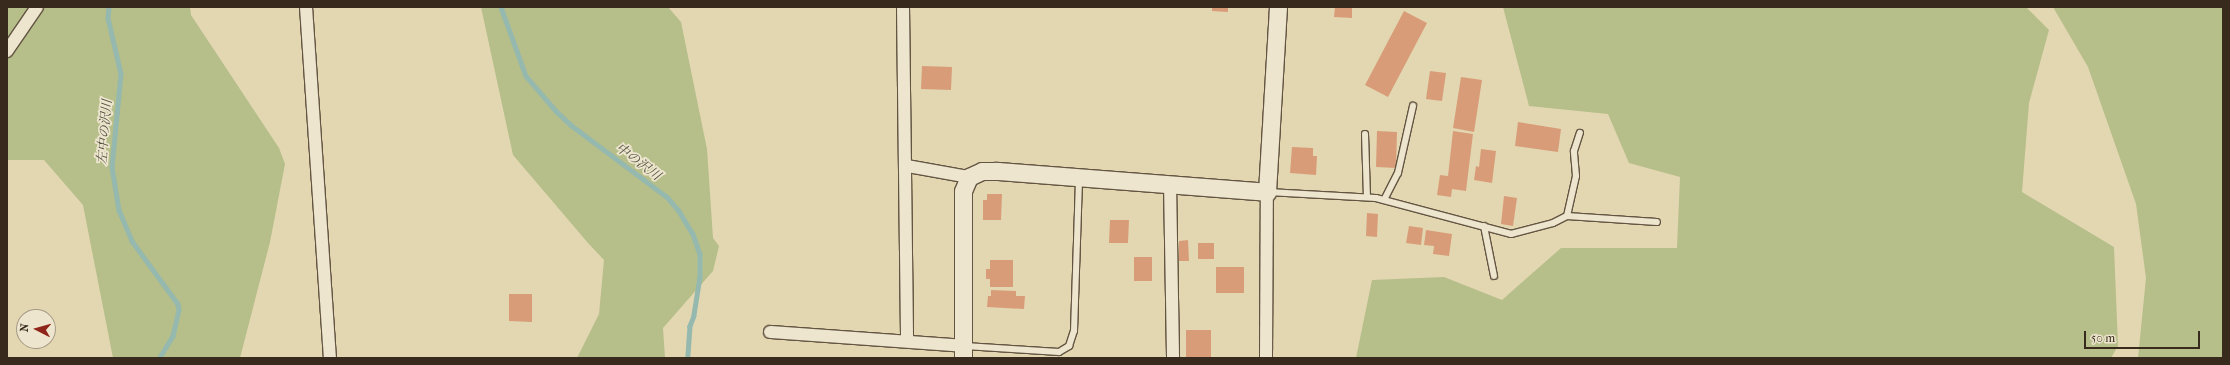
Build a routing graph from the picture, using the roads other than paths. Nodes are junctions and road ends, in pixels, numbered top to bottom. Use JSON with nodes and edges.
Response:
{"nodes":[{"id":1,"x":37,"y":7,"type":"edge"},
{"id":2,"x":306,"y":7,"type":"edge"},
{"id":3,"x":904,"y":7,"type":"edge"},
{"id":4,"x":1278,"y":7,"type":"edge"},
{"id":5,"x":7,"y":51,"type":"edge"},
{"id":6,"x":1413,"y":106,"type":"dead end"},
{"id":7,"x":1580,"y":133,"type":"dead end"},
{"id":8,"x":1365,"y":134,"type":"dead end"},
{"id":9,"x":907,"y":166,"type":"junction"},
{"id":10,"x":969,"y":177,"type":"junction"},
{"id":11,"x":1079,"y":177,"type":"junction"},
{"id":12,"x":1170,"y":183,"type":"junction"},
{"id":13,"x":1267,"y":192,"type":"junction"},
{"id":14,"x":1367,"y":197,"type":"junction"},
{"id":15,"x":1384,"y":200,"type":"junction"},
{"id":16,"x":1567,"y":216,"type":"junction"},
{"id":17,"x":1657,"y":222,"type":"dead end"},
{"id":18,"x":1484,"y":226,"type":"junction"},
{"id":19,"x":1494,"y":276,"type":"dead end"},
{"id":20,"x":770,"y":332,"type":"dead end"},
{"id":21,"x":907,"y":341,"type":"junction"},
{"id":22,"x":963,"y":352,"type":"edge"},
{"id":23,"x":330,"y":358,"type":"edge"},
{"id":24,"x":1173,"y":358,"type":"edge"},
{"id":25,"x":1266,"y":358,"type":"edge"}],
"edges":[{"from":1,"to":5,"type":"street"},
{"from":2,"to":23,"type":"street"},
{"from":3,"to":9,"type":"street"},
{"from":4,"to":13,"type":"street"},
{"from":6,"to":15,"type":"lane"},
{"from":7,"to":16,"type":"lane"},
{"from":8,"to":14,"type":"lane"},
{"from":9,"to":10,"type":"street"},
{"from":9,"to":21,"type":"street"},
{"from":10,"to":11,"type":"street"},
{"from":10,"to":22,"type":"street"},
{"from":11,"to":12,"type":"street"},
{"from":11,"to":22,"type":"lane"},
{"from":12,"to":13,"type":"street"},
{"from":12,"to":24,"type":"street"},
{"from":13,"to":14,"type":"lane"},
{"from":13,"to":25,"type":"street"},
{"from":14,"to":15,"type":"lane"},
{"from":15,"to":18,"type":"lane"},
{"from":16,"to":17,"type":"lane"},
{"from":16,"to":18,"type":"lane"},
{"from":18,"to":19,"type":"lane"},
{"from":20,"to":21,"type":"street"},
{"from":21,"to":22,"type":"street"}]}
